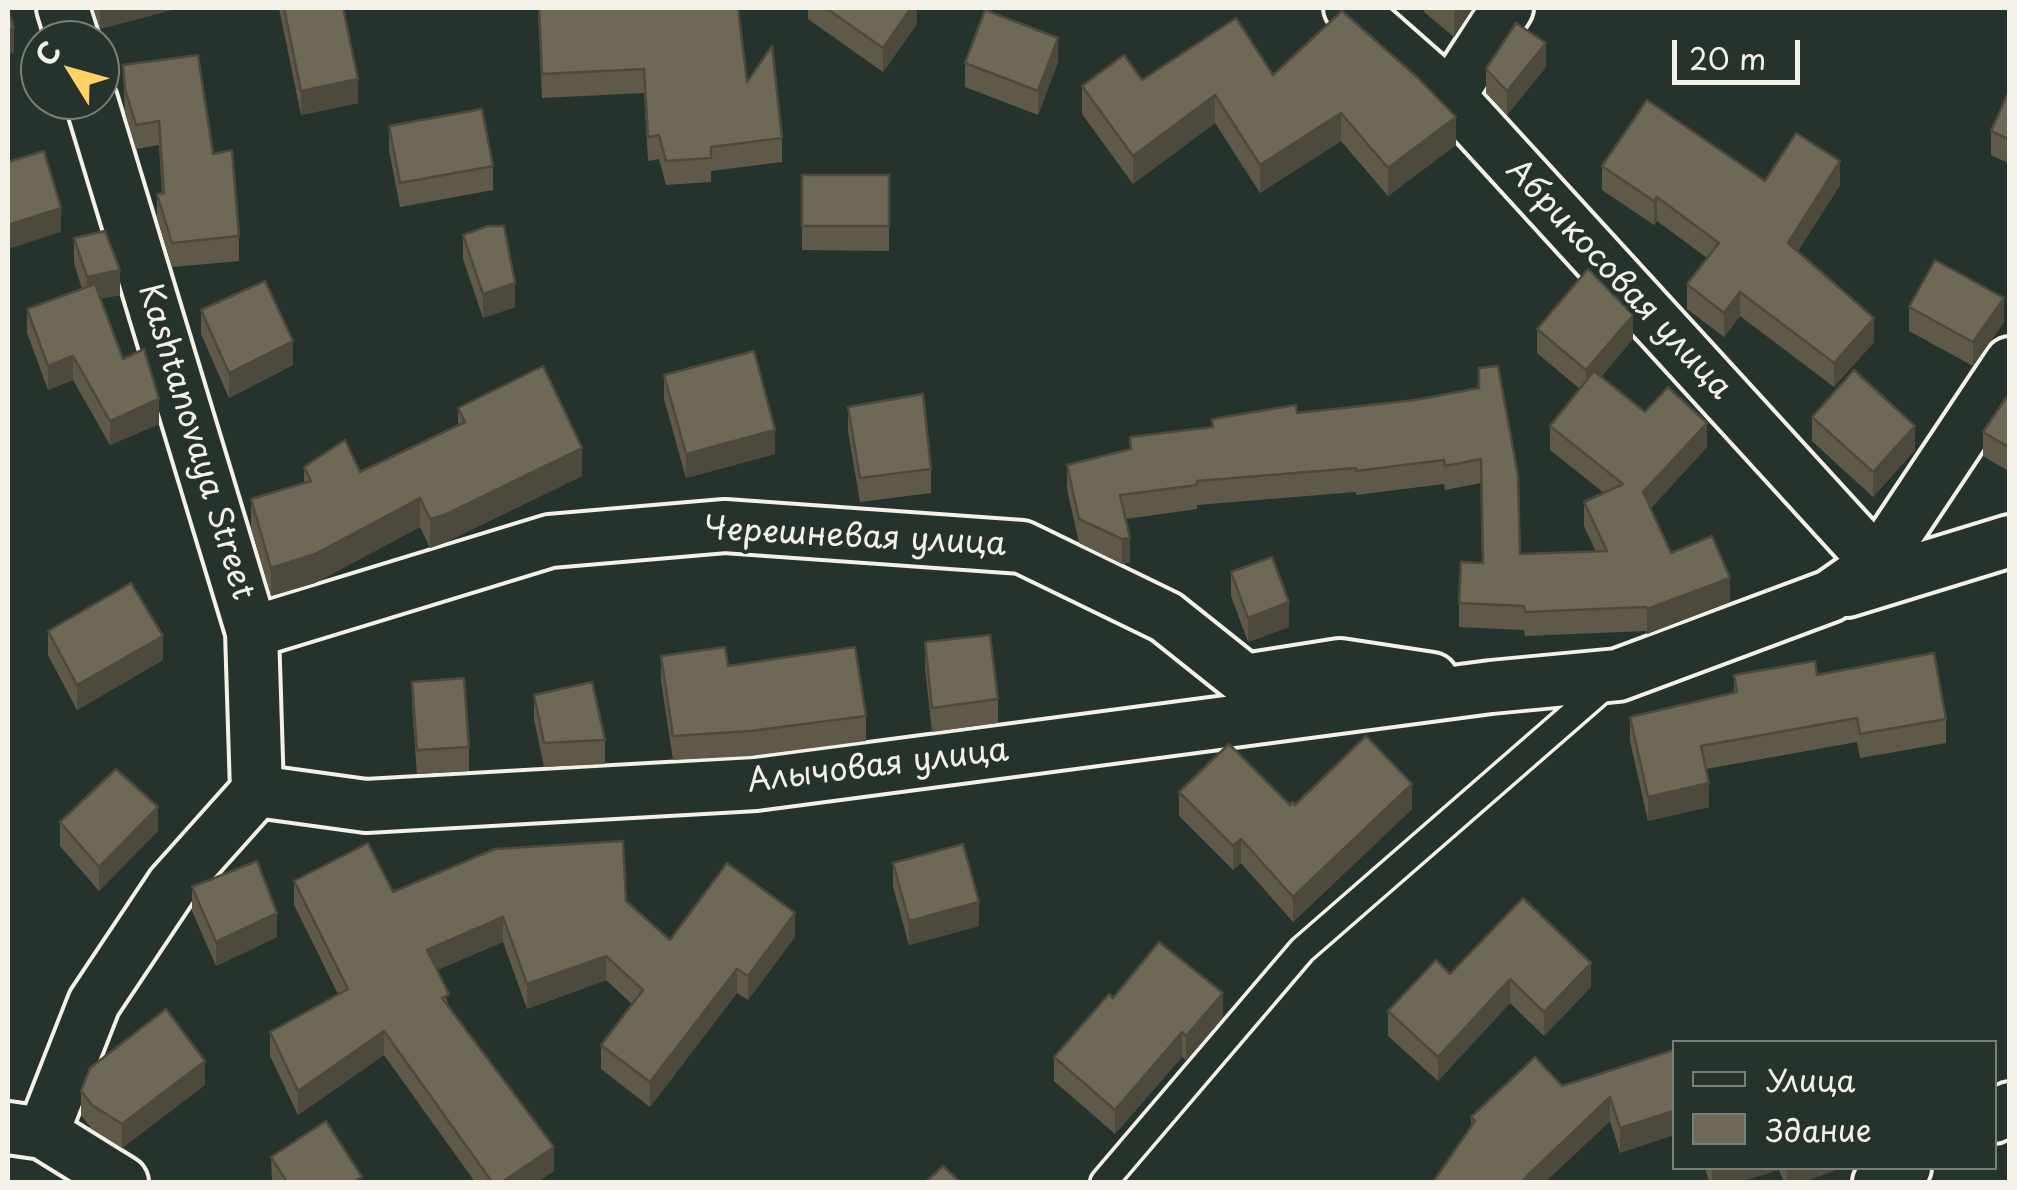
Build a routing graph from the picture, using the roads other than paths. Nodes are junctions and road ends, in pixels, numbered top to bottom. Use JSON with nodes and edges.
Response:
{"nodes":[{"id":1,"x":1350,"y":8,"type":"edge"},
{"id":2,"x":1507,"y":8,"type":"edge"},
{"id":3,"x":1450,"y":96,"type":"junction"},
{"id":4,"x":97,"y":120,"type":"edge"},
{"id":5,"x":2010,"y":362,"type":"edge"},
{"id":6,"x":2010,"y":541,"type":"edge"},
{"id":7,"x":1877,"y":562,"type":"junction"},
{"id":8,"x":1830,"y":596,"type":"junction"},
{"id":9,"x":252,"y":632,"type":"junction"},
{"id":10,"x":1618,"y":675,"type":"junction"},
{"id":11,"x":1491,"y":688,"type":"junction"},
{"id":12,"x":257,"y":792,"type":"junction"},
{"id":13,"x":25,"y":1130,"type":"edge"},
{"id":14,"x":1901,"y":1170,"type":"edge"},
{"id":15,"x":122,"y":1182,"type":"edge"},
{"id":16,"x":1104,"y":1182,"type":"edge"},
{"id":17,"x":1879,"y":1182,"type":"edge"}],
"edges":[{"from":1,"to":3,"type":"street","name":"Абрикосовая улица"},
{"from":2,"to":3,"type":"street"},
{"from":3,"to":7,"type":"street","name":"Абрикосовая улица"},
{"from":4,"to":9,"type":"street","name":"Kashtanovaya Street"},
{"from":5,"to":7,"type":"street"},
{"from":6,"to":8,"type":"street"},
{"from":7,"to":8,"type":"street","name":"Алычовая улица"},
{"from":8,"to":10,"type":"street","name":"Алычовая улица"},
{"from":9,"to":11,"type":"street","name":"Черешневая улица"},
{"from":9,"to":12,"type":"street","name":"Kashtanovaya Street"},
{"from":10,"to":11,"type":"street","name":"Алычовая улица"},
{"from":10,"to":16,"type":"lane"},
{"from":11,"to":12,"type":"street","name":"Алычовая улица"},
{"from":12,"to":13,"type":"street"},
{"from":13,"to":15,"type":"street"},
{"from":14,"to":17,"type":"street"}]}
